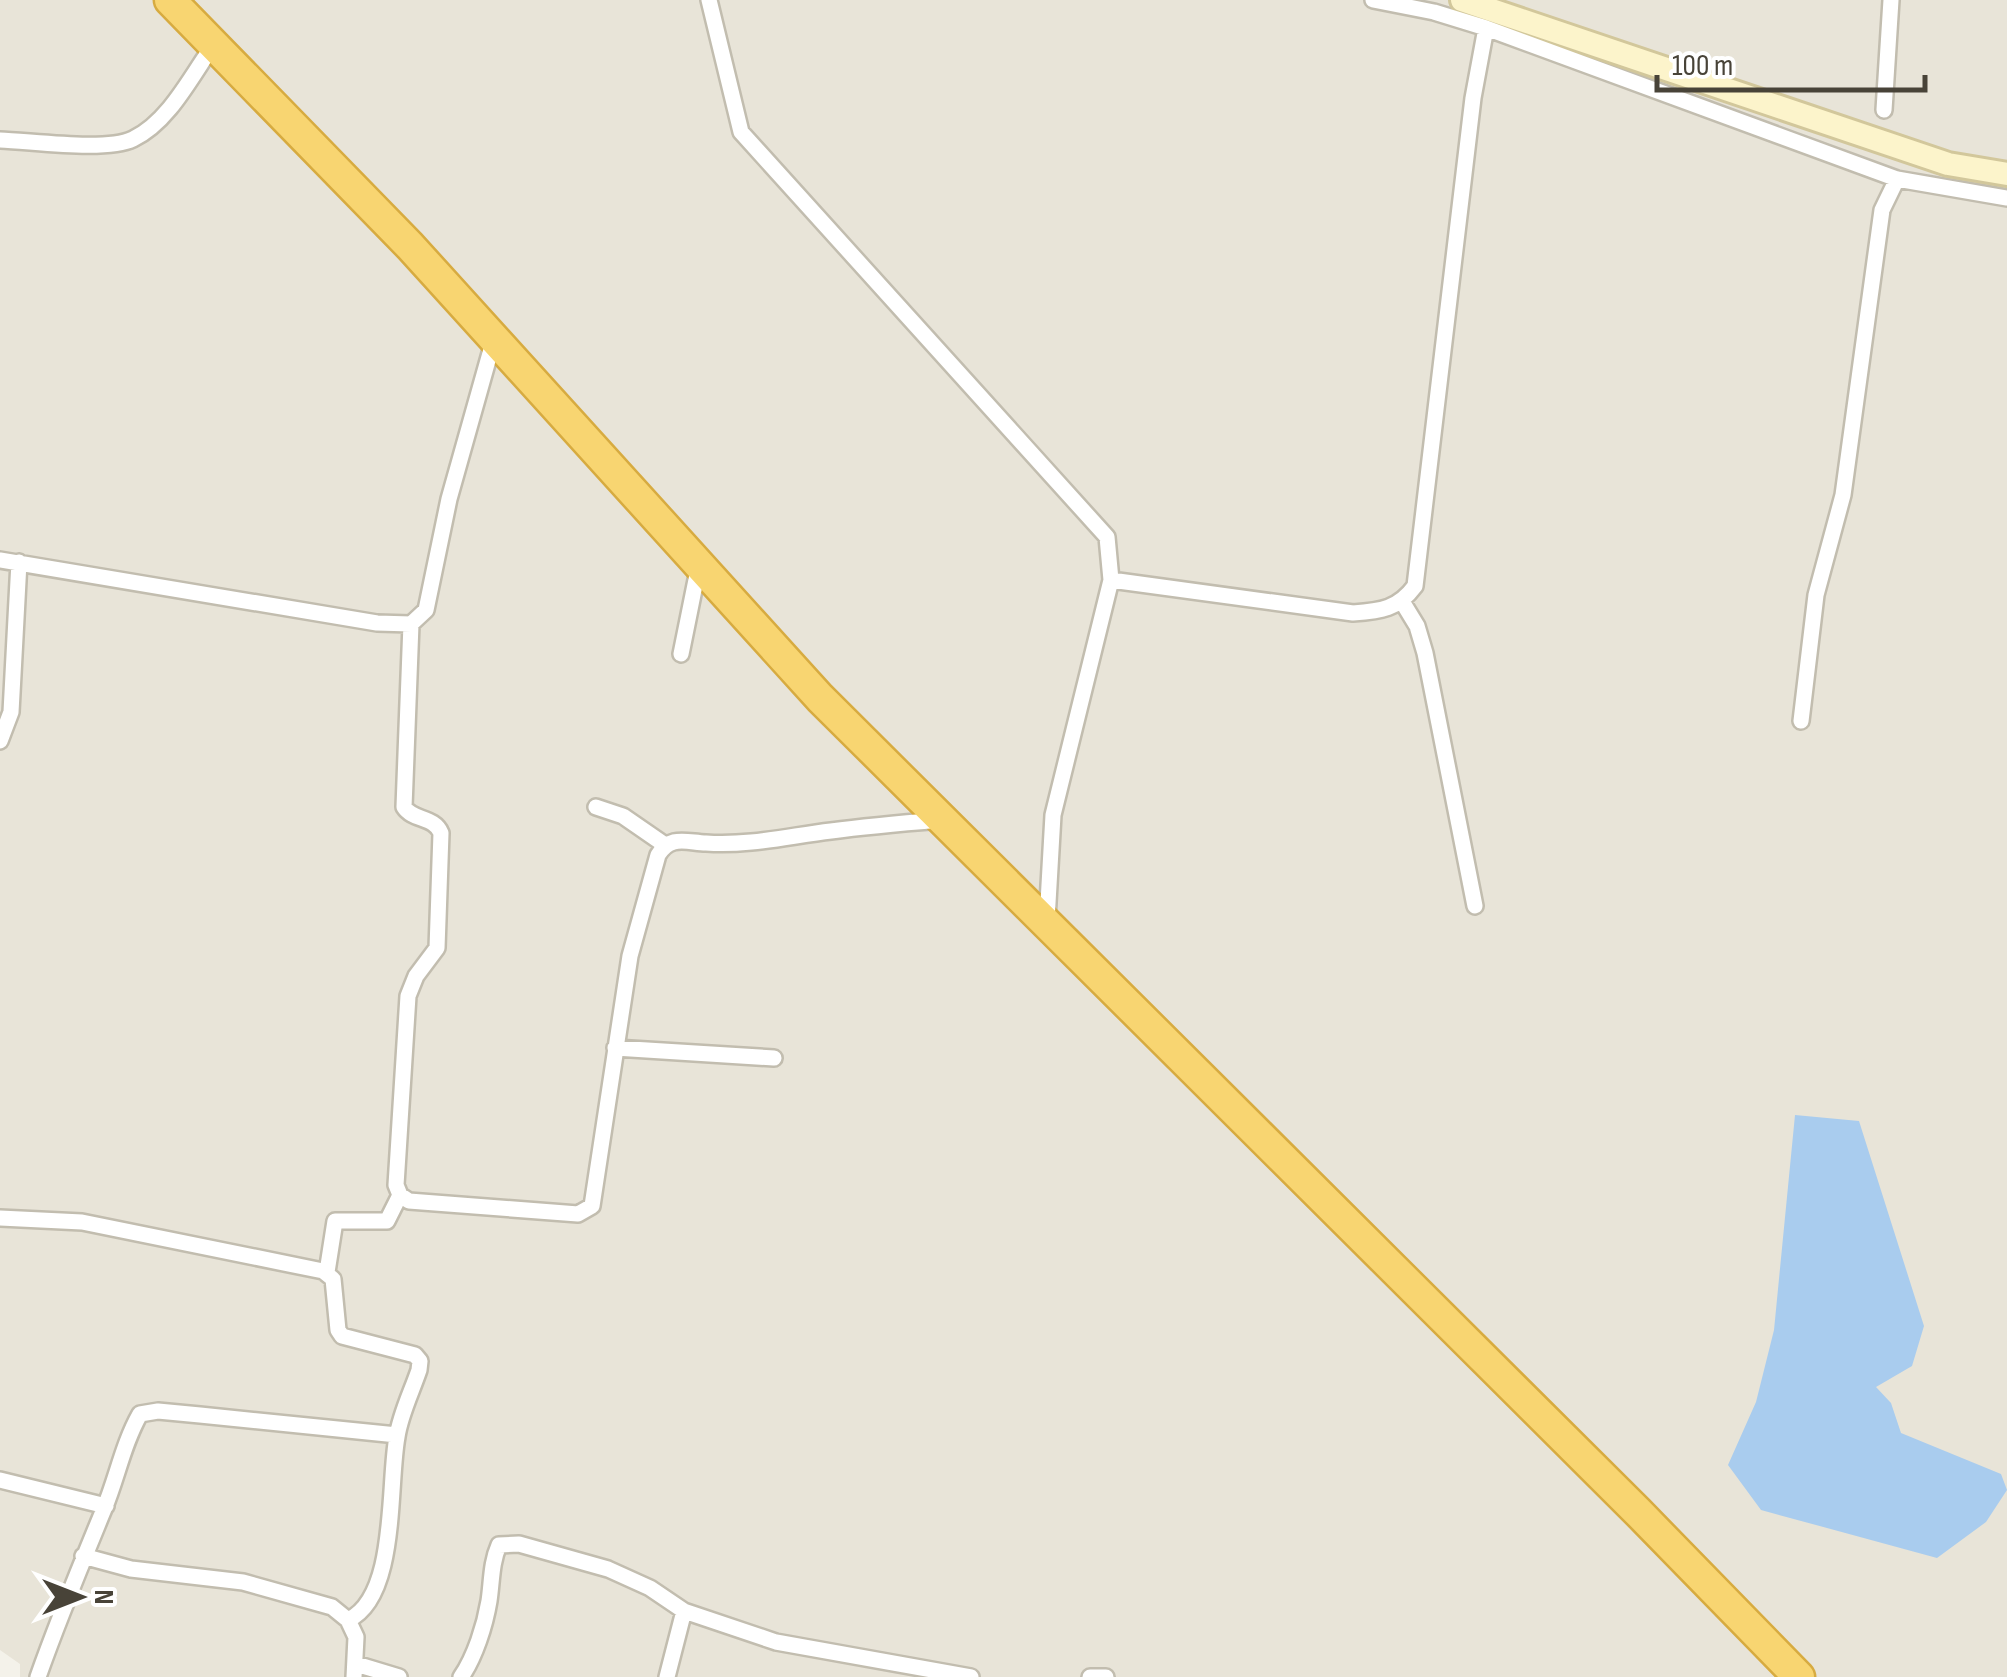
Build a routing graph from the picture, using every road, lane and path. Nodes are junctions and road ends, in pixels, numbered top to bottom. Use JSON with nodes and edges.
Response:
{"nodes":[{"id":1,"x":170,"y":0,"type":"edge"},
{"id":2,"x":709,"y":0,"type":"edge"},
{"id":3,"x":1373,"y":0,"type":"edge"},
{"id":4,"x":1462,"y":0,"type":"edge"},
{"id":5,"x":1892,"y":0,"type":"edge"},
{"id":6,"x":1486,"y":28,"type":"junction"},
{"id":7,"x":214,"y":44,"type":"junction"},
{"id":8,"x":1884,"y":110,"type":"dead end"},
{"id":9,"x":0,"y":140,"type":"edge"},
{"id":10,"x":2007,"y":174,"type":"edge"},
{"id":11,"x":1898,"y":179,"type":"junction"},
{"id":12,"x":2007,"y":198,"type":"edge"},
{"id":13,"x":494,"y":339,"type":"junction"},
{"id":14,"x":0,"y":560,"type":"edge"},
{"id":15,"x":18,"y":562,"type":"junction"},
{"id":16,"x":700,"y":562,"type":"junction"},
{"id":17,"x":1111,"y":580,"type":"junction"},
{"id":18,"x":1402,"y":603,"type":"junction"},
{"id":19,"x":411,"y":624,"type":"junction"},
{"id":20,"x":681,"y":654,"type":"dead end"},
{"id":21,"x":1801,"y":721,"type":"dead end"},
{"id":22,"x":0,"y":741,"type":"edge"},
{"id":23,"x":596,"y":807,"type":"dead end"},
{"id":24,"x":941,"y":820,"type":"junction"},
{"id":25,"x":664,"y":845,"type":"junction"},
{"id":26,"x":1475,"y":906,"type":"dead end"},
{"id":27,"x":1047,"y":922,"type":"junction"},
{"id":28,"x":615,"y":1048,"type":"junction"},
{"id":29,"x":774,"y":1058,"type":"dead end"},
{"id":30,"x":400,"y":1195,"type":"junction"},
{"id":31,"x":0,"y":1218,"type":"edge"},
{"id":32,"x":327,"y":1272,"type":"junction"},
{"id":33,"x":397,"y":1435,"type":"junction"},
{"id":34,"x":0,"y":1480,"type":"edge"},
{"id":35,"x":106,"y":1506,"type":"junction"},
{"id":36,"x":83,"y":1556,"type":"junction"},
{"id":37,"x":684,"y":1611,"type":"junction"},
{"id":38,"x":348,"y":1620,"type":"junction"},
{"id":39,"x":355,"y":1670,"type":"edge"},
{"id":40,"x":38,"y":1677,"type":"edge"},
{"id":41,"x":399,"y":1677,"type":"edge"},
{"id":42,"x":461,"y":1677,"type":"edge"},
{"id":43,"x":668,"y":1677,"type":"edge"},
{"id":44,"x":971,"y":1677,"type":"edge"},
{"id":45,"x":1090,"y":1677,"type":"edge"},
{"id":46,"x":1106,"y":1677,"type":"edge"},
{"id":47,"x":1799,"y":1677,"type":"edge"}],
"edges":[{"from":1,"to":7,"type":"highway"},
{"from":2,"to":17,"type":"street"},
{"from":3,"to":6,"type":"street"},
{"from":4,"to":10,"type":"street"},
{"from":5,"to":8,"type":"street"},
{"from":6,"to":11,"type":"street"},
{"from":6,"to":18,"type":"street"},
{"from":7,"to":9,"type":"street"},
{"from":7,"to":13,"type":"highway"},
{"from":11,"to":12,"type":"street"},
{"from":11,"to":21,"type":"street"},
{"from":13,"to":16,"type":"highway"},
{"from":13,"to":19,"type":"street"},
{"from":14,"to":15,"type":"street"},
{"from":15,"to":19,"type":"street"},
{"from":15,"to":22,"type":"street"},
{"from":16,"to":20,"type":"street"},
{"from":16,"to":24,"type":"highway"},
{"from":17,"to":18,"type":"street"},
{"from":17,"to":27,"type":"street"},
{"from":18,"to":26,"type":"street"},
{"from":19,"to":30,"type":"street"},
{"from":23,"to":25,"type":"street"},
{"from":24,"to":25,"type":"street"},
{"from":24,"to":27,"type":"highway"},
{"from":25,"to":28,"type":"street"},
{"from":27,"to":47,"type":"highway"},
{"from":28,"to":29,"type":"street"},
{"from":28,"to":30,"type":"street"},
{"from":30,"to":32,"type":"street"},
{"from":31,"to":32,"type":"street"},
{"from":32,"to":33,"type":"street"},
{"from":33,"to":35,"type":"street"},
{"from":33,"to":38,"type":"street"},
{"from":34,"to":35,"type":"street"},
{"from":35,"to":36,"type":"street"},
{"from":36,"to":38,"type":"street"},
{"from":36,"to":40,"type":"street"},
{"from":37,"to":42,"type":"street"},
{"from":37,"to":43,"type":"street"},
{"from":37,"to":44,"type":"street"},
{"from":38,"to":39,"type":"street"},
{"from":39,"to":41,"type":"street"},
{"from":45,"to":46,"type":"street"}]}
